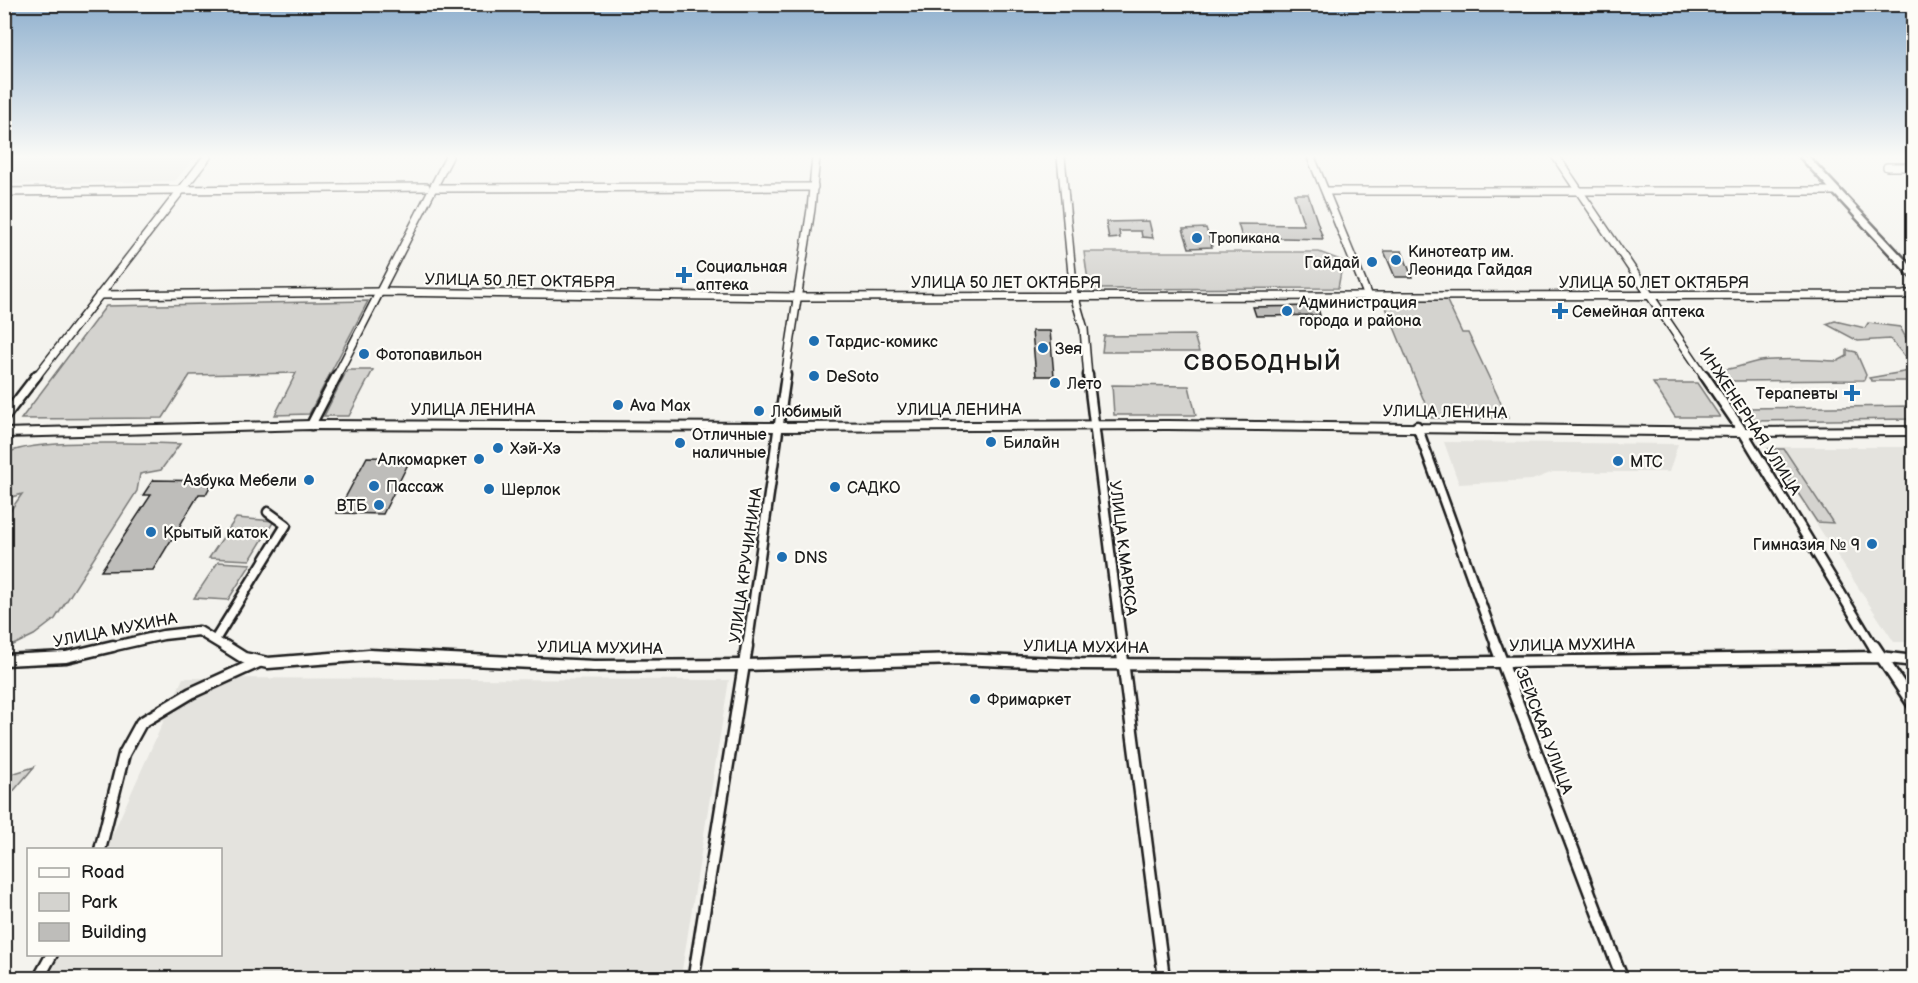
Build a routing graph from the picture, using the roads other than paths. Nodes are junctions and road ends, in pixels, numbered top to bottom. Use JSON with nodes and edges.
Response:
{"nodes":[{"id":1,"x":171,"y":203,"type":"edge"},
{"id":2,"x":423,"y":203,"type":"edge"},
{"id":3,"x":811,"y":203,"type":"edge"},
{"id":4,"x":1065,"y":203,"type":"edge"},
{"id":5,"x":1331,"y":203,"type":"edge"},
{"id":6,"x":1586,"y":203,"type":"edge"},
{"id":7,"x":1847,"y":203,"type":"edge"},
{"id":8,"x":1914,"y":275,"type":"edge"},
{"id":9,"x":381,"y":292,"type":"junction"},
{"id":10,"x":1914,"y":293,"type":"edge"},
{"id":11,"x":1366,"y":294,"type":"junction"},
{"id":12,"x":99,"y":295,"type":"junction"},
{"id":13,"x":1074,"y":295,"type":"junction"},
{"id":14,"x":1650,"y":296,"type":"junction"},
{"id":15,"x":796,"y":297,"type":"junction"},
{"id":16,"x":4,"y":418,"type":"edge"},
{"id":17,"x":310,"y":425,"type":"junction"},
{"id":18,"x":1093,"y":425,"type":"junction"},
{"id":19,"x":1417,"y":426,"type":"junction"},
{"id":20,"x":779,"y":427,"type":"junction"},
{"id":21,"x":1914,"y":431,"type":"edge"},
{"id":22,"x":1743,"y":432,"type":"junction"},
{"id":23,"x":4,"y":433,"type":"edge"},
{"id":24,"x":268,"y":512,"type":"dead end"},
{"id":25,"x":215,"y":640,"type":"junction"},
{"id":26,"x":1880,"y":657,"type":"junction"},
{"id":27,"x":4,"y":660,"type":"edge"},
{"id":28,"x":1914,"y":661,"type":"edge"},
{"id":29,"x":259,"y":662,"type":"junction"},
{"id":30,"x":1502,"y":662,"type":"junction"},
{"id":31,"x":1123,"y":663,"type":"junction"},
{"id":32,"x":745,"y":665,"type":"junction"},
{"id":33,"x":1914,"y":706,"type":"edge"},
{"id":34,"x":100,"y":848,"type":"edge"},
{"id":35,"x":51,"y":956,"type":"edge"},
{"id":36,"x":41,"y":974,"type":"dead end"},
{"id":37,"x":695,"y":977,"type":"edge"},
{"id":38,"x":1164,"y":978,"type":"edge"},
{"id":39,"x":1622,"y":978,"type":"edge"}],
"edges":[{"from":1,"to":12,"type":"street"},
{"from":2,"to":9,"type":"street"},
{"from":3,"to":15,"type":"street","name":"УЛИЦА КРУЧИНИНА"},
{"from":4,"to":13,"type":"street","name":"УЛИЦА К.МАРКСА"},
{"from":5,"to":11,"type":"street"},
{"from":6,"to":14,"type":"street","name":"ИНЖЕНЕРНАЯ УЛИЦА"},
{"from":7,"to":8,"type":"street"},
{"from":9,"to":12,"type":"street","name":"УЛИЦА 50 ЛЕТ ОКТЯБРЯ"},
{"from":9,"to":15,"type":"street","name":"УЛИЦА 50 ЛЕТ ОКТЯБРЯ"},
{"from":9,"to":17,"type":"street"},
{"from":10,"to":14,"type":"street","name":"УЛИЦА 50 ЛЕТ ОКТЯБРЯ"},
{"from":11,"to":13,"type":"street","name":"УЛИЦА 50 ЛЕТ ОКТЯБРЯ"},
{"from":11,"to":14,"type":"street","name":"УЛИЦА 50 ЛЕТ ОКТЯБРЯ"},
{"from":12,"to":16,"type":"street"},
{"from":13,"to":15,"type":"street","name":"УЛИЦА 50 ЛЕТ ОКТЯБРЯ"},
{"from":13,"to":18,"type":"street","name":"УЛИЦА К.МАРКСА"},
{"from":14,"to":22,"type":"street","name":"ИНЖЕНЕРНАЯ УЛИЦА"},
{"from":15,"to":20,"type":"street","name":"УЛИЦА КРУЧИНИНА"},
{"from":17,"to":20,"type":"main road","name":"УЛИЦА ЛЕНИНА"},
{"from":17,"to":23,"type":"main road","name":"УЛИЦА ЛЕНИНА"},
{"from":18,"to":19,"type":"main road","name":"УЛИЦА ЛЕНИНА"},
{"from":18,"to":20,"type":"main road","name":"УЛИЦА ЛЕНИНА"},
{"from":18,"to":31,"type":"street","name":"УЛИЦА К.МАРКСА"},
{"from":19,"to":22,"type":"main road","name":"УЛИЦА ЛЕНИНА"},
{"from":19,"to":30,"type":"street","name":"ЗЕЙСКАЯ УЛИЦА"},
{"from":20,"to":32,"type":"street","name":"УЛИЦА КРУЧИНИНА"},
{"from":21,"to":22,"type":"main road","name":"УЛИЦА ЛЕНИНА"},
{"from":22,"to":26,"type":"street","name":"ИНЖЕНЕРНАЯ УЛИЦА"},
{"from":24,"to":25,"type":"street"},
{"from":25,"to":27,"type":"street","name":"УЛИЦА МУХИНА"},
{"from":25,"to":29,"type":"street","name":"УЛИЦА МУХИНА"},
{"from":26,"to":28,"type":"street","name":"УЛИЦА МУХИНА"},
{"from":26,"to":30,"type":"street","name":"УЛИЦА МУХИНА"},
{"from":26,"to":33,"type":"street","name":"ИНЖЕНЕРНАЯ УЛИЦА"},
{"from":29,"to":32,"type":"street","name":"УЛИЦА МУХИНА"},
{"from":29,"to":34,"type":"street","name":"УЛИЦА МУХИНА"},
{"from":30,"to":31,"type":"street","name":"УЛИЦА МУХИНА"},
{"from":30,"to":39,"type":"street","name":"ЗЕЙСКАЯ УЛИЦА"},
{"from":31,"to":32,"type":"street","name":"УЛИЦА МУХИНА"},
{"from":31,"to":38,"type":"street","name":"УЛИЦА К.МАРКСА"},
{"from":32,"to":37,"type":"street","name":"УЛИЦА КРУЧИНИНА"},
{"from":35,"to":36,"type":"street"}]}
